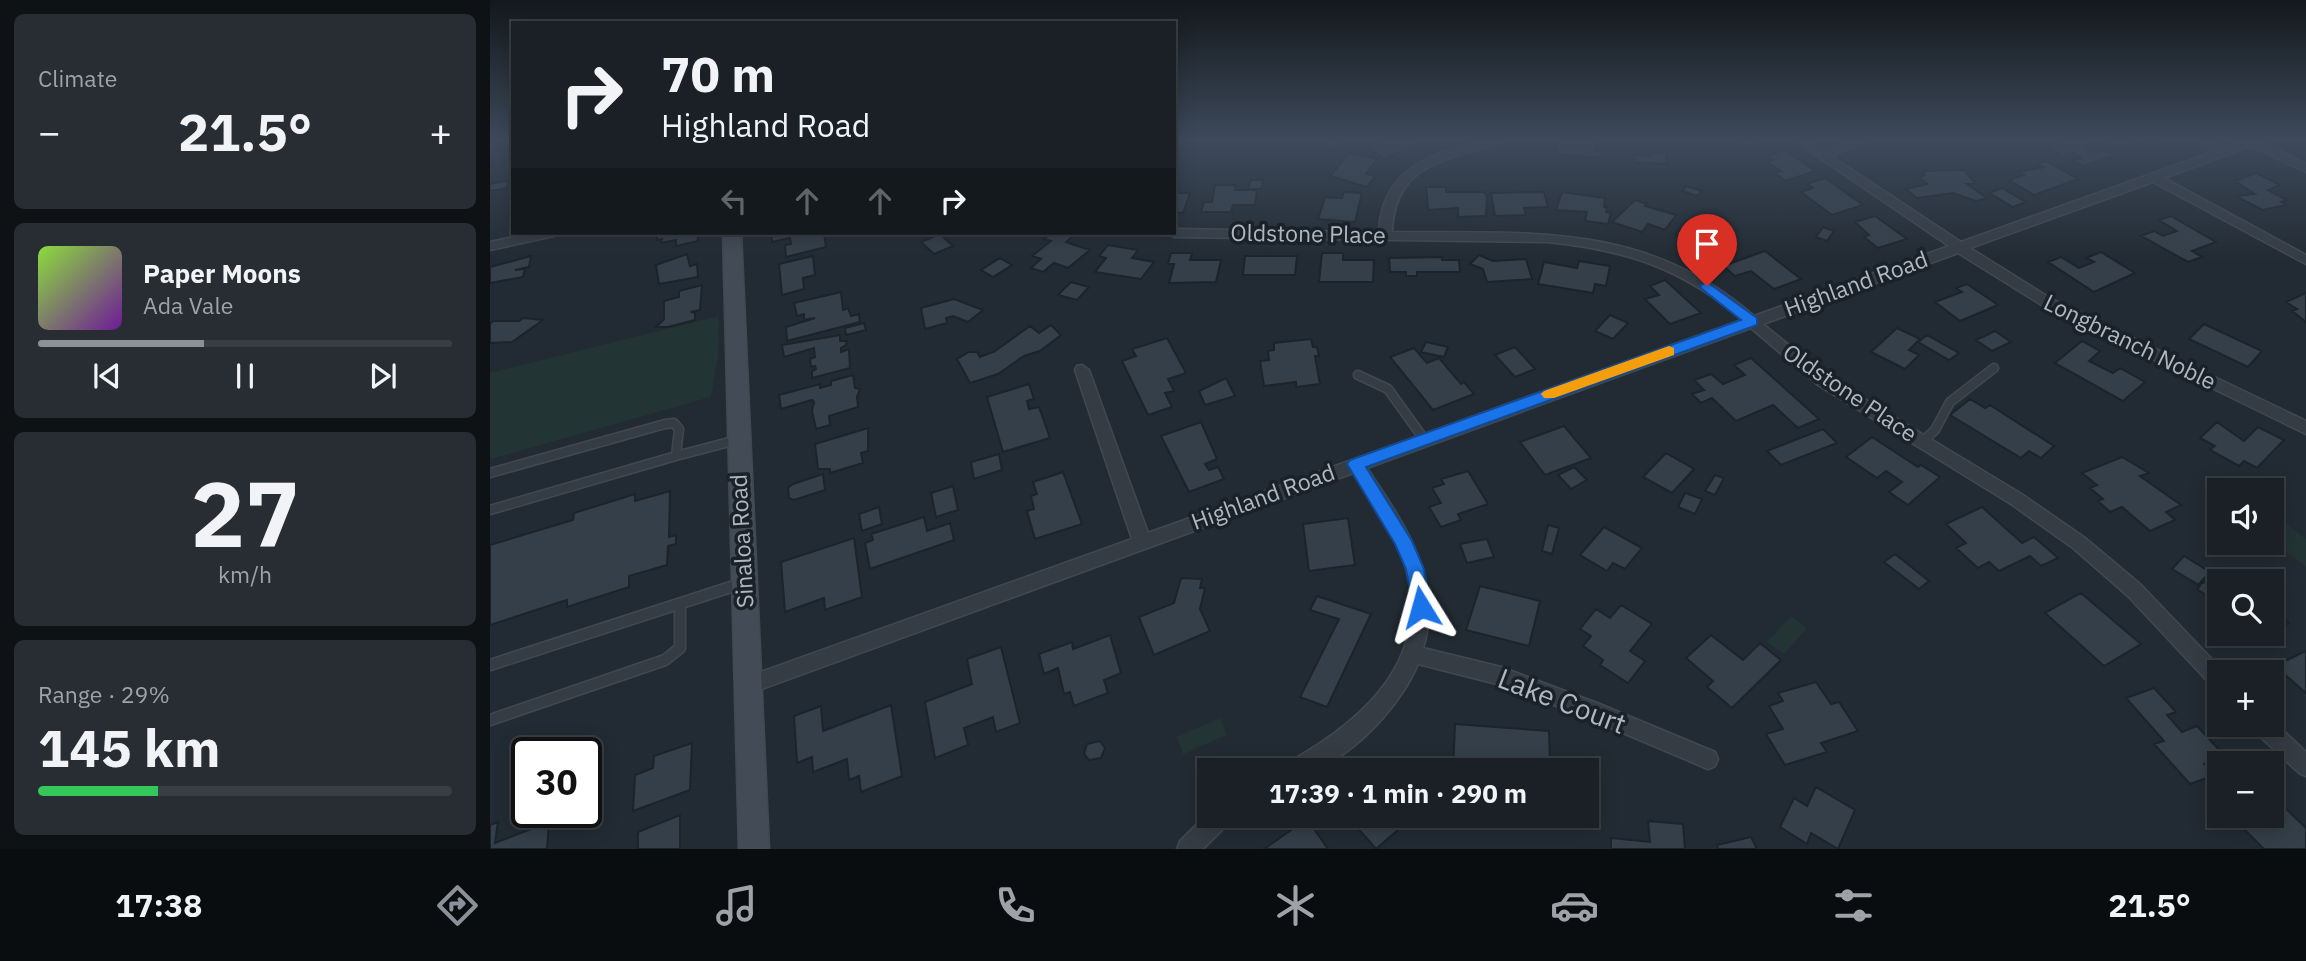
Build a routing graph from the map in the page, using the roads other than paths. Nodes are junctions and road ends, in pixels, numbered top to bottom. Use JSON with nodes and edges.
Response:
{"nodes":[{"id":1,"x":1404,"y":181,"type":"edge"},
{"id":2,"x":1860,"y":181,"type":"edge"},
{"id":3,"x":2144,"y":181,"type":"edge"},
{"id":4,"x":2161,"y":181,"type":"edge"},
{"id":5,"x":1176,"y":233,"type":"edge"},
{"id":6,"x":541,"y":235,"type":"edge"},
{"id":7,"x":732,"y":235,"type":"edge"},
{"id":8,"x":1385,"y":235,"type":"junction"},
{"id":9,"x":490,"y":246,"type":"edge"},
{"id":10,"x":1959,"y":247,"type":"junction"},
{"id":11,"x":2306,"y":260,"type":"edge"},
{"id":12,"x":1752,"y":321,"type":"junction"},
{"id":13,"x":1994,"y":368,"type":"dead end"},
{"id":14,"x":1082,"y":370,"type":"dead end"},
{"id":15,"x":1358,"y":375,"type":"dead end"},
{"id":16,"x":2306,"y":428,"type":"edge"},
{"id":17,"x":1424,"y":439,"type":"junction"},
{"id":18,"x":737,"y":440,"type":"junction"},
{"id":19,"x":1923,"y":442,"type":"junction"},
{"id":20,"x":676,"y":456,"type":"junction"},
{"id":21,"x":1356,"y":464,"type":"junction"},
{"id":22,"x":490,"y":473,"type":"edge"},
{"id":23,"x":490,"y":510,"type":"edge"},
{"id":24,"x":1142,"y":541,"type":"junction"},
{"id":25,"x":746,"y":582,"type":"junction"},
{"id":26,"x":680,"y":605,"type":"junction"},
{"id":27,"x":1413,"y":654,"type":"junction"},
{"id":28,"x":490,"y":665,"type":"edge"},
{"id":29,"x":2207,"y":667,"type":"edge"},
{"id":30,"x":748,"y":685,"type":"junction"},
{"id":31,"x":490,"y":720,"type":"edge"},
{"id":32,"x":2275,"y":737,"type":"edge"},
{"id":33,"x":1317,"y":758,"type":"edge"},
{"id":34,"x":1708,"y":759,"type":"dead end"},
{"id":35,"x":2306,"y":766,"type":"edge"},
{"id":36,"x":1208,"y":828,"type":"edge"},
{"id":37,"x":754,"y":849,"type":"edge"},
{"id":38,"x":1188,"y":849,"type":"edge"}],
"edges":[{"from":1,"to":8,"type":"street"},
{"from":2,"to":10,"type":"street","name":"Longbranch Noble"},
{"from":3,"to":10,"type":"street","name":"Highland Road"},
{"from":4,"to":11,"type":"street"},
{"from":5,"to":8,"type":"street","name":"Oldstone Place"},
{"from":6,"to":9,"type":"street"},
{"from":7,"to":18,"type":"street","name":"Sinaloa Road"},
{"from":8,"to":12,"type":"street","name":"Oldstone Place"},
{"from":10,"to":12,"type":"street","name":"Highland Road"},
{"from":10,"to":16,"type":"street","name":"Longbranch Noble"},
{"from":12,"to":17,"type":"street","name":"Highland Road"},
{"from":12,"to":19,"type":"street","name":"Oldstone Place"},
{"from":13,"to":19,"type":"lane"},
{"from":14,"to":24,"type":"street"},
{"from":15,"to":17,"type":"lane"},
{"from":17,"to":21,"type":"street","name":"Highland Road"},
{"from":18,"to":20,"type":"lane"},
{"from":18,"to":25,"type":"street","name":"Sinaloa Road"},
{"from":19,"to":29,"type":"street","name":"Oldstone Place"},
{"from":20,"to":22,"type":"lane"},
{"from":20,"to":23,"type":"lane"},
{"from":21,"to":24,"type":"street","name":"Highland Road"},
{"from":21,"to":27,"type":"street"},
{"from":24,"to":30,"type":"street","name":"Highland Road"},
{"from":25,"to":26,"type":"lane"},
{"from":25,"to":30,"type":"street","name":"Sinaloa Road"},
{"from":26,"to":28,"type":"lane"},
{"from":26,"to":31,"type":"lane"},
{"from":27,"to":33,"type":"street"},
{"from":27,"to":34,"type":"street","name":"Lake Court"},
{"from":30,"to":37,"type":"street","name":"Sinaloa Road"},
{"from":32,"to":35,"type":"street"},
{"from":36,"to":38,"type":"street"}]}
